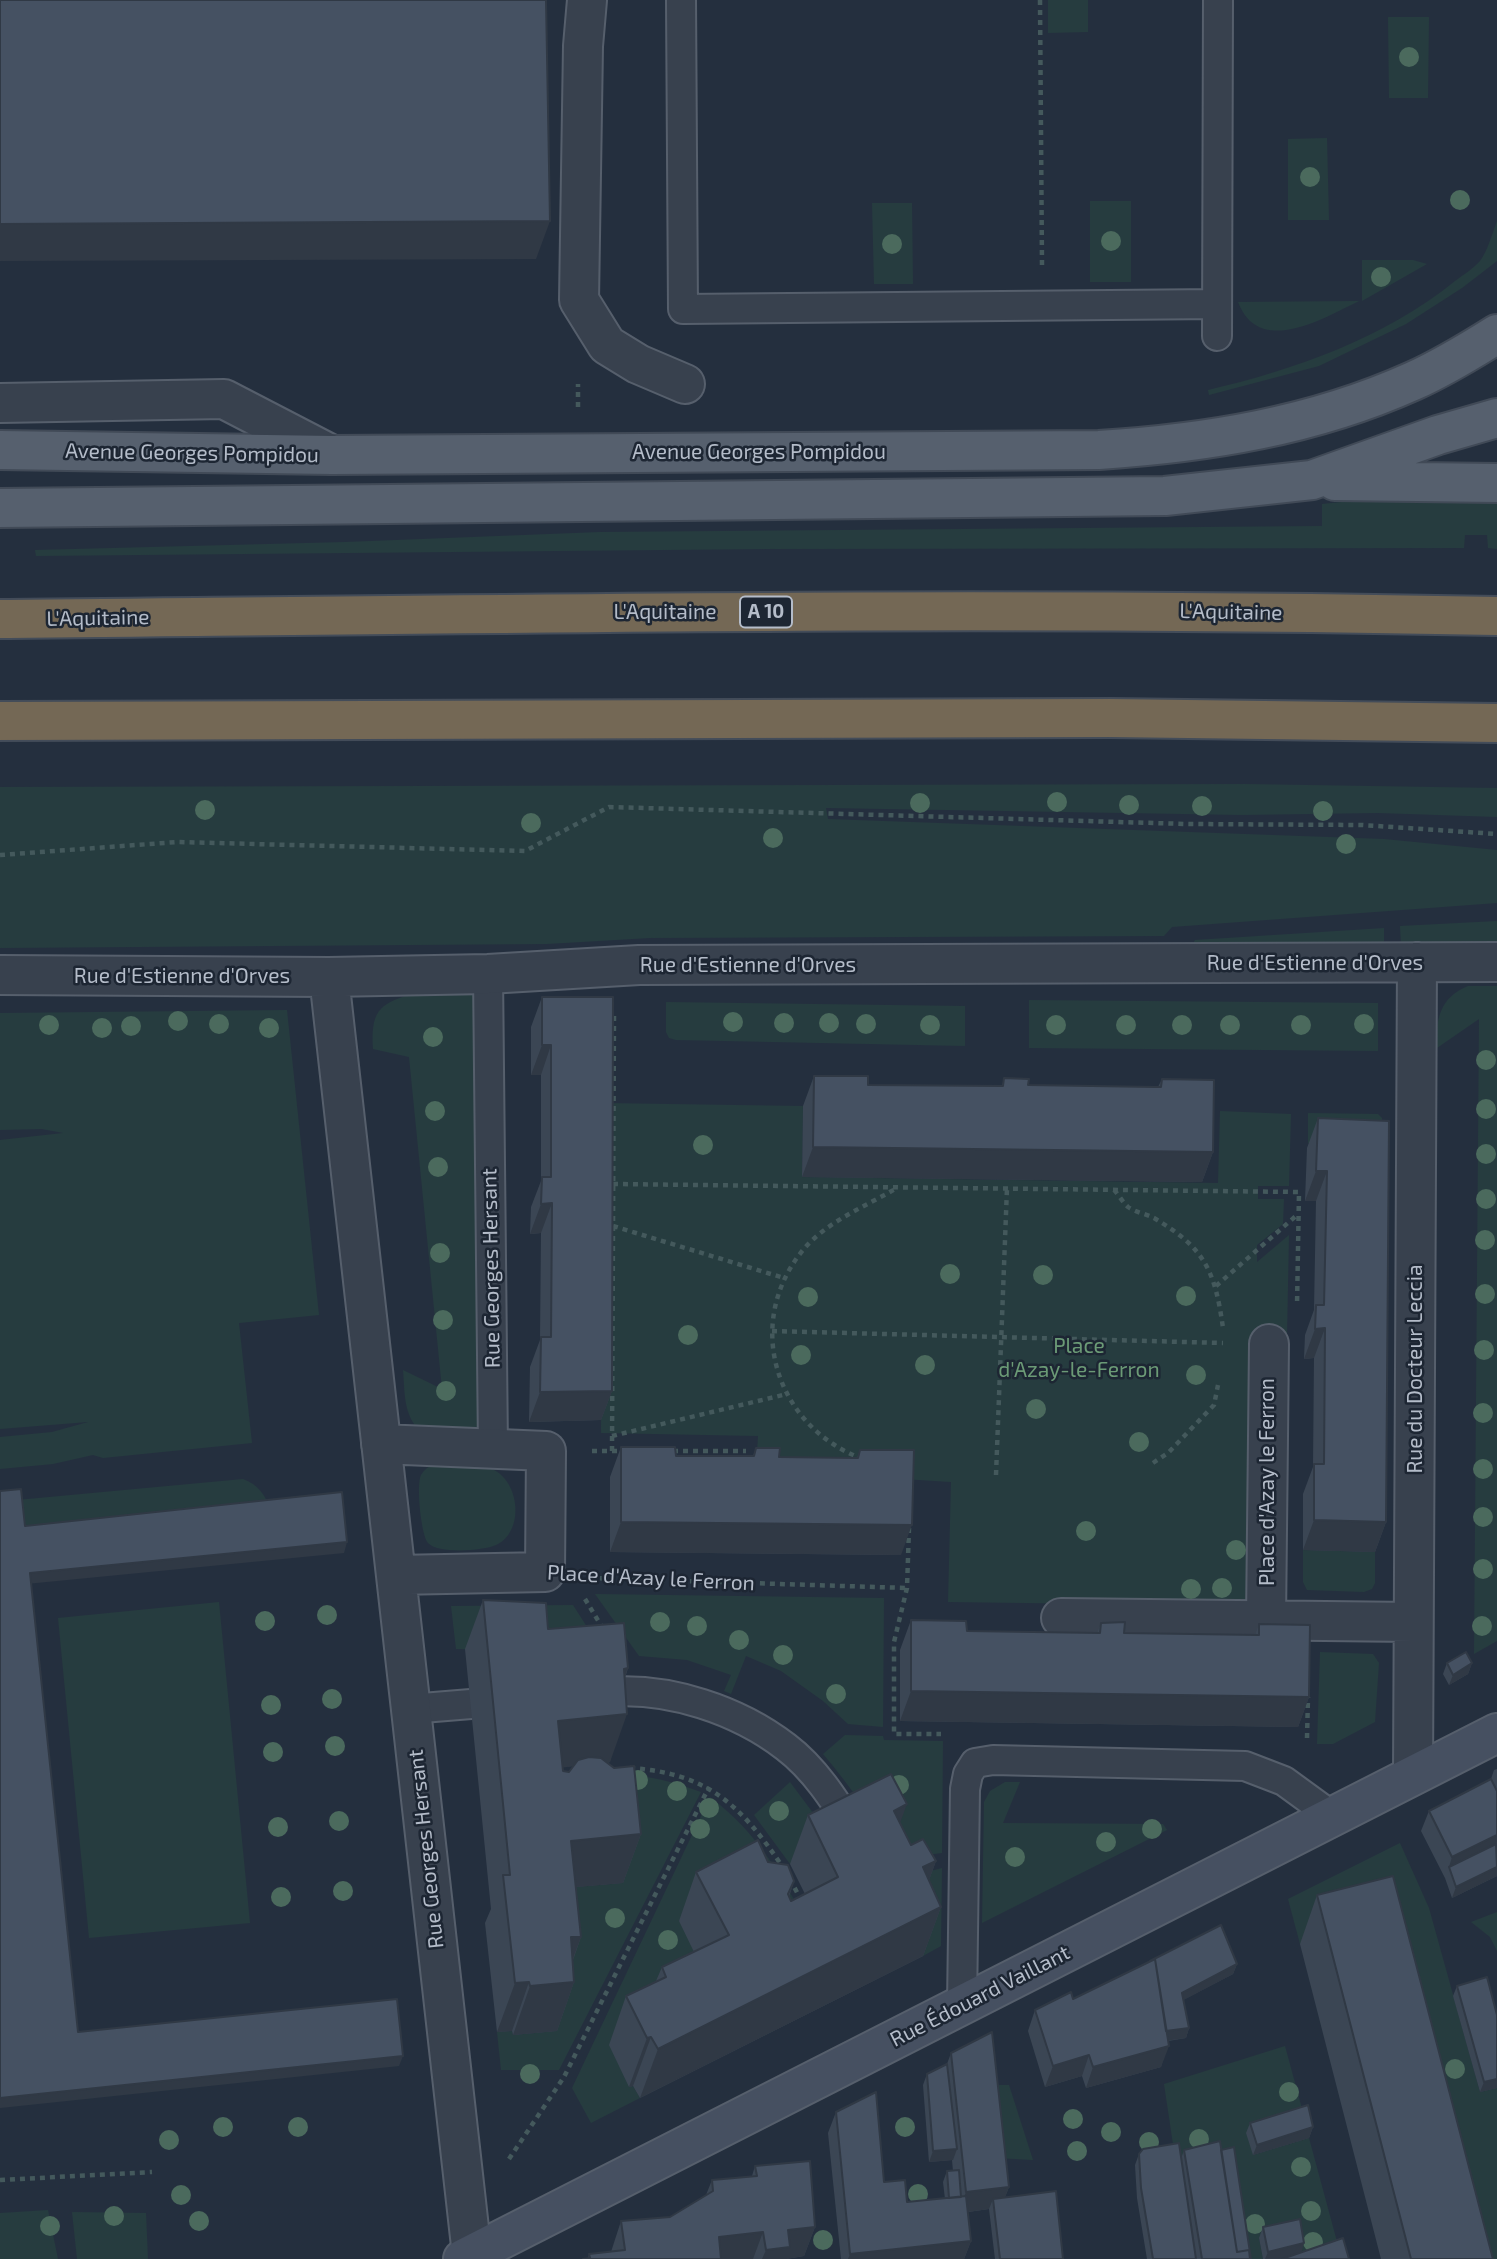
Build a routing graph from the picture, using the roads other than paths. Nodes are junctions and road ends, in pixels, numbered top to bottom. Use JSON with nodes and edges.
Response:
{"nodes":[{"id":1,"x":587,"y":0,"type":"edge"},
{"id":2,"x":681,"y":0,"type":"edge"},
{"id":3,"x":1218,"y":0,"type":"edge"},
{"id":4,"x":1217,"y":304,"type":"junction"},
{"id":5,"x":1497,"y":334,"type":"edge"},
{"id":6,"x":1217,"y":336,"type":"dead end"},
{"id":7,"x":685,"y":384,"type":"dead end"},
{"id":8,"x":0,"y":403,"type":"edge"},
{"id":9,"x":1497,"y":418,"type":"edge"},
{"id":10,"x":0,"y":450,"type":"edge"},
{"id":11,"x":332,"y":455,"type":"junction"},
{"id":12,"x":1312,"y":480,"type":"junction"},
{"id":13,"x":1497,"y":483,"type":"edge"},
{"id":14,"x":0,"y":508,"type":"edge"},
{"id":15,"x":1497,"y":616,"type":"edge"},
{"id":16,"x":18,"y":619,"type":"edge"},
{"id":17,"x":18,"y":721,"type":"edge"},
{"id":18,"x":1497,"y":723,"type":"edge"},
{"id":19,"x":1417,"y":962,"type":"junction"},
{"id":20,"x":1497,"y":962,"type":"edge"},
{"id":21,"x":488,"y":974,"type":"junction"},
{"id":22,"x":0,"y":975,"type":"edge"},
{"id":23,"x":329,"y":976,"type":"junction"},
{"id":24,"x":1269,"y":1344,"type":"road end"},
{"id":25,"x":381,"y":1444,"type":"junction"},
{"id":26,"x":493,"y":1450,"type":"junction"},
{"id":27,"x":396,"y":1575,"type":"junction"},
{"id":28,"x":1061,"y":1618,"type":"dead end"},
{"id":29,"x":1266,"y":1620,"type":"junction"},
{"id":30,"x":1413,"y":1622,"type":"junction"},
{"id":31,"x":608,"y":1692,"type":"edge"},
{"id":32,"x":471,"y":1704,"type":"dead end"},
{"id":33,"x":410,"y":1709,"type":"junction"},
{"id":34,"x":1497,"y":1733,"type":"edge"},
{"id":35,"x":1413,"y":1775,"type":"junction"},
{"id":36,"x":1332,"y":1816,"type":"junction"},
{"id":37,"x":854,"y":1831,"type":"edge"},
{"id":38,"x":962,"y":2005,"type":"junction"},
{"id":39,"x":467,"y":2257,"type":"edge"}],
"edges":[{"from":1,"to":7,"type":"street"},
{"from":2,"to":4,"type":"lane"},
{"from":3,"to":4,"type":"lane"},
{"from":4,"to":6,"type":"lane"},
{"from":5,"to":11,"type":"main road","name":"Avenue Georges Pompidou"},
{"from":8,"to":11,"type":"street"},
{"from":9,"to":12,"type":"main road"},
{"from":10,"to":11,"type":"main road","name":"Avenue Georges Pompidou"},
{"from":12,"to":13,"type":"main road"},
{"from":12,"to":14,"type":"main road"},
{"from":15,"to":16,"type":"highway","name":"L'Aquitaine","number":"A 10"},
{"from":17,"to":18,"type":"highway"},
{"from":19,"to":20,"type":"street","name":"Rue d'Estienne d'Orves"},
{"from":19,"to":21,"type":"street","name":"Rue d'Estienne d'Orves"},
{"from":19,"to":30,"type":"street","name":"Rue du Docteur Leccia"},
{"from":21,"to":23,"type":"street","name":"Rue d'Estienne d'Orves"},
{"from":21,"to":26,"type":"lane","name":"Rue Georges Hersant"},
{"from":22,"to":23,"type":"street","name":"Rue d'Estienne d'Orves"},
{"from":23,"to":25,"type":"street","name":"Rue Georges Hersant"},
{"from":24,"to":29,"type":"street","name":"Place d'Azay le Ferron"},
{"from":25,"to":26,"type":"street"},
{"from":25,"to":27,"type":"street","name":"Rue Georges Hersant"},
{"from":26,"to":27,"type":"street","name":"Place d'Azay le Ferron"},
{"from":27,"to":33,"type":"street","name":"Rue Georges Hersant"},
{"from":28,"to":29,"type":"street"},
{"from":29,"to":30,"type":"street"},
{"from":30,"to":35,"type":"street","name":"Rue du Docteur Leccia"},
{"from":31,"to":37,"type":"lane"},
{"from":32,"to":33,"type":"lane"},
{"from":33,"to":39,"type":"street","name":"Rue Georges Hersant"},
{"from":34,"to":35,"type":"main road","name":"Rue Édouard Vaillant"},
{"from":35,"to":36,"type":"main road","name":"Rue Édouard Vaillant"},
{"from":36,"to":38,"type":"main road","name":"Rue Édouard Vaillant"},
{"from":36,"to":38,"type":"lane"},
{"from":38,"to":39,"type":"main road","name":"Rue Édouard Vaillant"}]}
